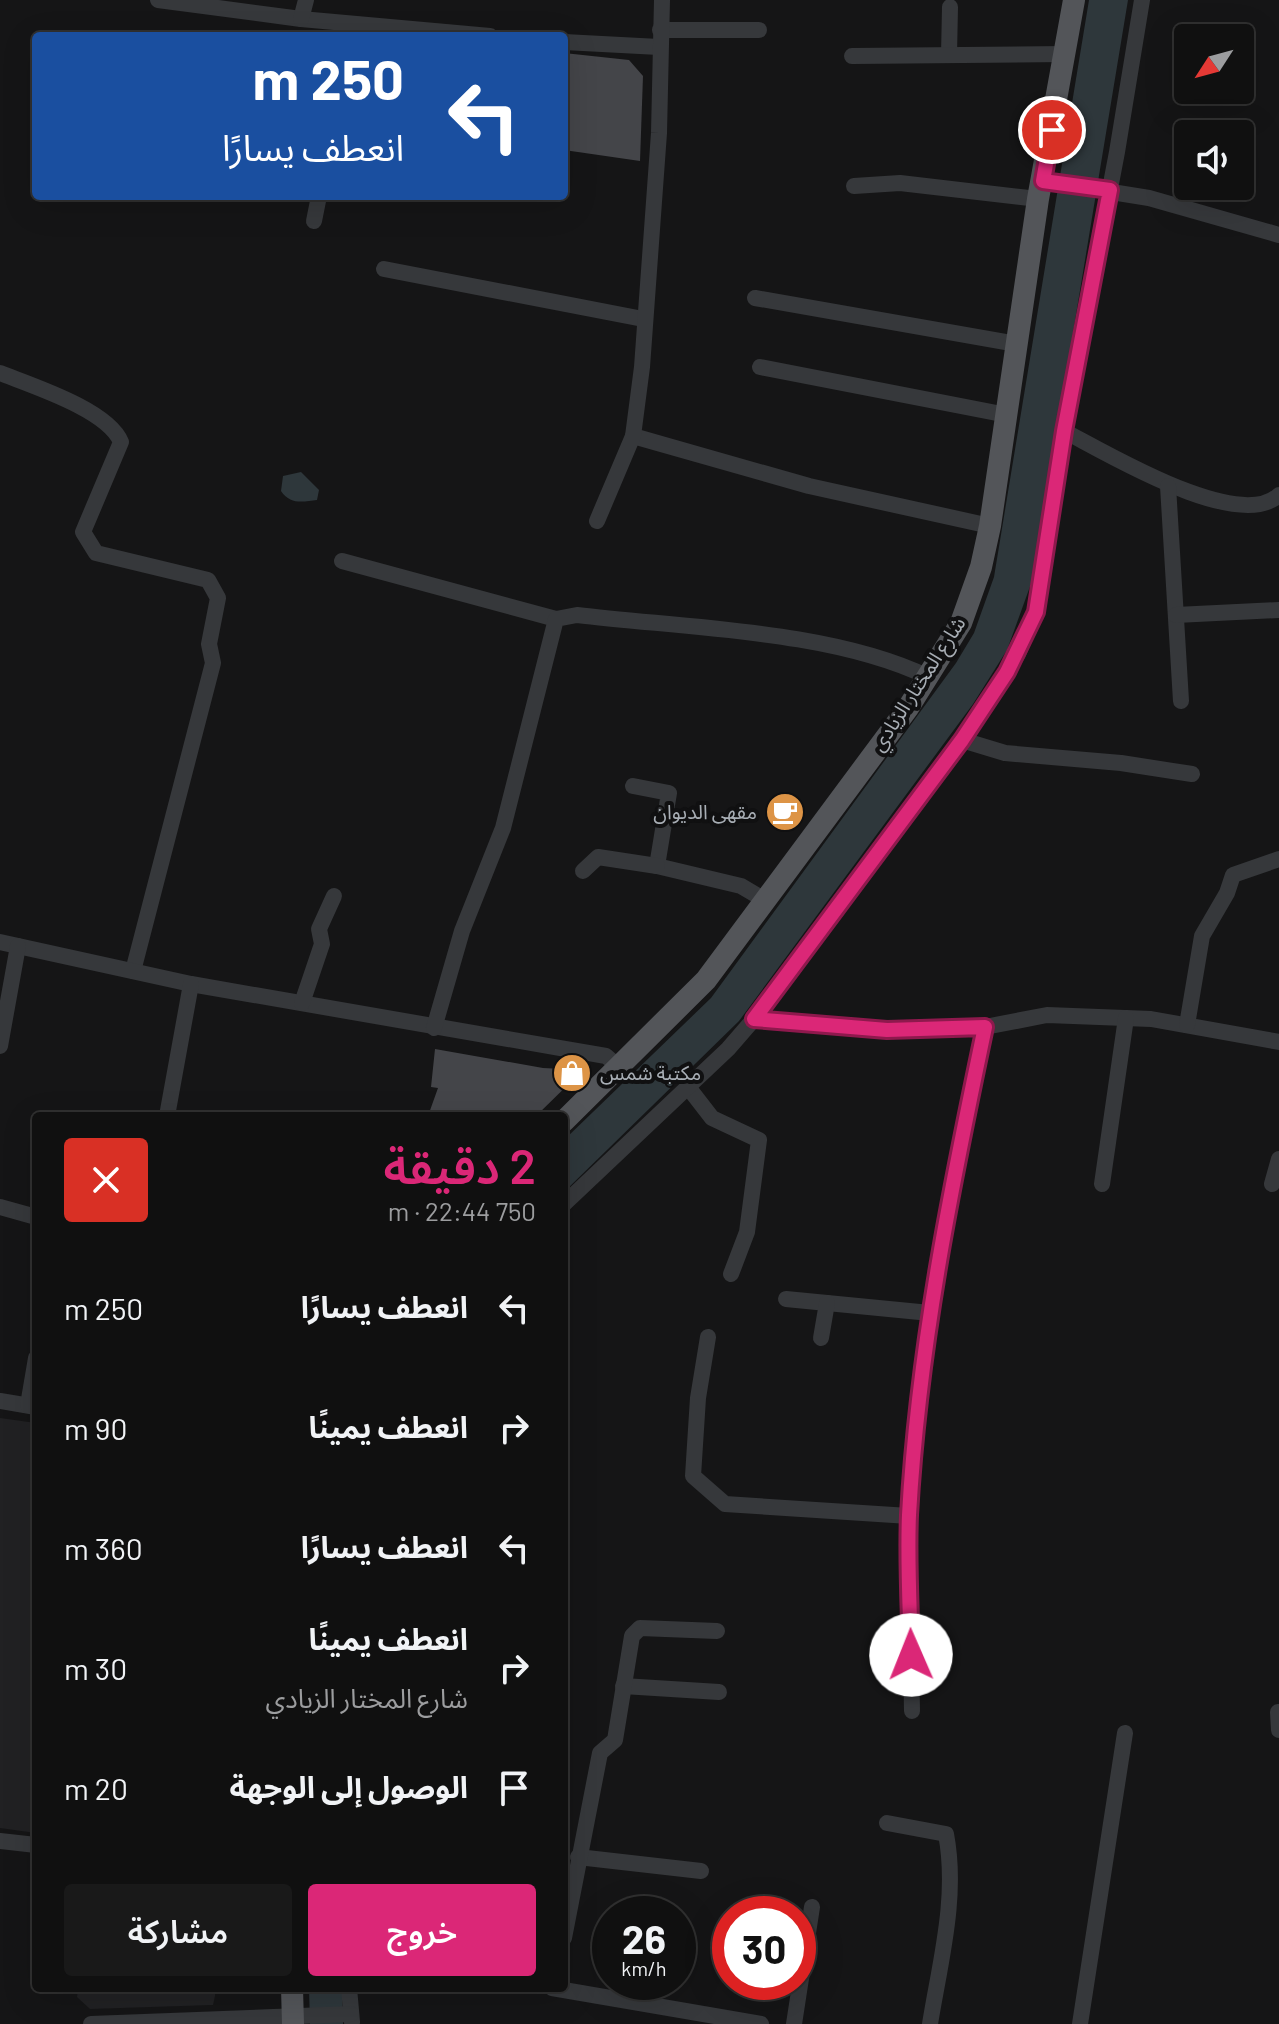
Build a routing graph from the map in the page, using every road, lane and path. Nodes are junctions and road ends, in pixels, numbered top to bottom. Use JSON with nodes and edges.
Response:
{"nodes":[{"id":1,"x":158,"y":0,"type":"edge"},
{"id":2,"x":306,"y":0,"type":"edge"},
{"id":3,"x":662,"y":0,"type":"edge"},
{"id":4,"x":1074,"y":0,"type":"edge"},
{"id":5,"x":1142,"y":0,"type":"edge"},
{"id":6,"x":209,"y":4,"type":"edge"},
{"id":7,"x":950,"y":7,"type":"dead end"},
{"id":8,"x":301,"y":19,"type":"junction"},
{"id":9,"x":348,"y":29,"type":"edge"},
{"id":10,"x":759,"y":30,"type":"dead end"},
{"id":11,"x":409,"y":32,"type":"edge"},
{"id":12,"x":660,"y":39,"type":"junction"},
{"id":13,"x":568,"y":42,"type":"edge"},
{"id":14,"x":1066,"y":54,"type":"junction"},
{"id":15,"x":949,"y":55,"type":"junction"},
{"id":16,"x":852,"y":56,"type":"dead end"},
{"id":17,"x":854,"y":186,"type":"dead end"},
{"id":18,"x":1040,"y":190,"type":"junction"},
{"id":19,"x":1110,"y":190,"type":"junction"},
{"id":20,"x":318,"y":200,"type":"edge"},
{"id":21,"x":314,"y":221,"type":"dead end"},
{"id":22,"x":1279,"y":235,"type":"edge"},
{"id":23,"x":384,"y":269,"type":"dead end"},
{"id":24,"x":755,"y":298,"type":"dead end"},
{"id":25,"x":643,"y":319,"type":"junction"},
{"id":26,"x":1017,"y":344,"type":"junction"},
{"id":27,"x":760,"y":367,"type":"dead end"},
{"id":28,"x":0,"y":373,"type":"edge"},
{"id":29,"x":1007,"y":415,"type":"junction"},
{"id":30,"x":1064,"y":431,"type":"junction"},
{"id":31,"x":633,"y":436,"type":"junction"},
{"id":32,"x":1168,"y":486,"type":"junction"},
{"id":33,"x":1279,"y":495,"type":"edge"},
{"id":34,"x":597,"y":521,"type":"dead end"},
{"id":35,"x":990,"y":526,"type":"junction"},
{"id":36,"x":342,"y":561,"type":"dead end"},
{"id":37,"x":1279,"y":610,"type":"edge"},
{"id":38,"x":1176,"y":615,"type":"junction"},
{"id":39,"x":556,"y":619,"type":"junction"},
{"id":40,"x":928,"y":677,"type":"junction"},
{"id":41,"x":1181,"y":701,"type":"dead end"},
{"id":42,"x":962,"y":740,"type":"junction"},
{"id":43,"x":1192,"y":774,"type":"dead end"},
{"id":44,"x":633,"y":786,"type":"dead end"},
{"id":45,"x":1279,"y":859,"type":"edge"},
{"id":46,"x":657,"y":866,"type":"junction"},
{"id":47,"x":583,"y":871,"type":"dead end"},
{"id":48,"x":334,"y":896,"type":"dead end"},
{"id":49,"x":765,"y":900,"type":"junction"},
{"id":50,"x":0,"y":942,"type":"edge"},
{"id":51,"x":18,"y":946,"type":"junction"},
{"id":52,"x":133,"y":971,"type":"junction"},
{"id":53,"x":191,"y":984,"type":"junction"},
{"id":54,"x":302,"y":1003,"type":"junction"},
{"id":55,"x":1126,"y":1018,"type":"junction"},
{"id":56,"x":754,"y":1019,"type":"junction"},
{"id":57,"x":1187,"y":1025,"type":"junction"},
{"id":58,"x":985,"y":1027,"type":"junction"},
{"id":59,"x":434,"y":1028,"type":"junction"},
{"id":60,"x":1279,"y":1042,"type":"edge"},
{"id":61,"x":0,"y":1046,"type":"edge"},
{"id":62,"x":620,"y":1068,"type":"junction"},
{"id":63,"x":688,"y":1087,"type":"junction"},
{"id":64,"x":168,"y":1112,"type":"edge"},
{"id":65,"x":568,"y":1117,"type":"edge"},
{"id":66,"x":1279,"y":1159,"type":"edge"},
{"id":67,"x":1102,"y":1184,"type":"dead end"},
{"id":68,"x":1272,"y":1184,"type":"dead end"},
{"id":69,"x":568,"y":1200,"type":"edge"},
{"id":70,"x":0,"y":1207,"type":"edge"},
{"id":71,"x":32,"y":1216,"type":"edge"},
{"id":72,"x":731,"y":1274,"type":"dead end"},
{"id":73,"x":786,"y":1299,"type":"dead end"},
{"id":74,"x":827,"y":1303,"type":"junction"},
{"id":75,"x":930,"y":1313,"type":"junction"},
{"id":76,"x":708,"y":1337,"type":"dead end"},
{"id":77,"x":821,"y":1338,"type":"dead end"},
{"id":78,"x":0,"y":1401,"type":"edge"},
{"id":79,"x":32,"y":1406,"type":"edge"},
{"id":80,"x":909,"y":1516,"type":"junction"},
{"id":81,"x":717,"y":1631,"type":"dead end"},
{"id":82,"x":623,"y":1686,"type":"junction"},
{"id":83,"x":719,"y":1692,"type":"dead end"},
{"id":84,"x":912,"y":1711,"type":"dead end"},
{"id":85,"x":1278,"y":1712,"type":"edge"},
{"id":86,"x":1279,"y":1730,"type":"edge"},
{"id":87,"x":1125,"y":1733,"type":"dead end"},
{"id":88,"x":887,"y":1823,"type":"dead end"},
{"id":89,"x":0,"y":1841,"type":"edge"},
{"id":90,"x":32,"y":1845,"type":"edge"},
{"id":91,"x":578,"y":1857,"type":"junction"},
{"id":92,"x":701,"y":1871,"type":"dead end"},
{"id":93,"x":568,"y":1915,"type":"edge"},
{"id":94,"x":568,"y":1991,"type":"edge"},
{"id":95,"x":293,"y":1992,"type":"edge"},
{"id":96,"x":349,"y":1992,"type":"edge"},
{"id":97,"x":798,"y":2000,"type":"edge"},
{"id":98,"x":349,"y":2017,"type":"edge"},
{"id":99,"x":690,"y":2018,"type":"edge"},
{"id":100,"x":298,"y":2019,"type":"edge"},
{"id":101,"x":91,"y":2024,"type":"edge"},
{"id":102,"x":761,"y":2024,"type":"edge"},
{"id":103,"x":794,"y":2024,"type":"edge"},
{"id":104,"x":930,"y":2024,"type":"edge"},
{"id":105,"x":1080,"y":2024,"type":"edge"}],
"edges":[{"from":1,"to":6,"type":"street"},
{"from":2,"to":8,"type":"street"},
{"from":3,"to":12,"type":"street"},
{"from":4,"to":14,"type":"main road","name":"شارع المختار الزيادي"},
{"from":5,"to":19,"type":"street"},
{"from":6,"to":8,"type":"street"},
{"from":7,"to":15,"type":"street"},
{"from":8,"to":9,"type":"street"},
{"from":9,"to":11,"type":"street"},
{"from":10,"to":12,"type":"street"},
{"from":12,"to":13,"type":"street"},
{"from":12,"to":25,"type":"street"},
{"from":14,"to":15,"type":"street"},
{"from":14,"to":18,"type":"main road","name":"شارع المختار الزيادي"},
{"from":15,"to":16,"type":"street"},
{"from":17,"to":18,"type":"street"},
{"from":18,"to":19,"type":"street"},
{"from":18,"to":26,"type":"main road","name":"شارع المختار الزيادي"},
{"from":19,"to":22,"type":"street"},
{"from":19,"to":30,"type":"street"},
{"from":20,"to":21,"type":"street"},
{"from":23,"to":25,"type":"street"},
{"from":24,"to":26,"type":"street"},
{"from":25,"to":31,"type":"street"},
{"from":26,"to":29,"type":"main road","name":"شارع المختار الزيادي"},
{"from":27,"to":29,"type":"street"},
{"from":28,"to":52,"type":"street"},
{"from":29,"to":35,"type":"main road","name":"شارع المختار الزيادي"},
{"from":30,"to":32,"type":"street"},
{"from":30,"to":42,"type":"street"},
{"from":31,"to":34,"type":"street"},
{"from":31,"to":35,"type":"street"},
{"from":32,"to":33,"type":"street"},
{"from":32,"to":38,"type":"street"},
{"from":35,"to":40,"type":"main road","name":"شارع المختار الزيادي"},
{"from":36,"to":39,"type":"street"},
{"from":37,"to":38,"type":"street"},
{"from":38,"to":41,"type":"street"},
{"from":39,"to":40,"type":"street"},
{"from":39,"to":59,"type":"street"},
{"from":40,"to":49,"type":"main road","name":"شارع المختار الزيادي"},
{"from":42,"to":43,"type":"street"},
{"from":42,"to":56,"type":"street"},
{"from":44,"to":46,"type":"street"},
{"from":45,"to":57,"type":"street"},
{"from":46,"to":47,"type":"street"},
{"from":46,"to":49,"type":"street"},
{"from":48,"to":54,"type":"street"},
{"from":49,"to":62,"type":"main road","name":"شارع المختار الزيادي"},
{"from":50,"to":51,"type":"street"},
{"from":51,"to":52,"type":"street"},
{"from":51,"to":61,"type":"street"},
{"from":52,"to":53,"type":"street"},
{"from":53,"to":54,"type":"street"},
{"from":53,"to":64,"type":"street"},
{"from":54,"to":59,"type":"street"},
{"from":55,"to":57,"type":"street"},
{"from":55,"to":58,"type":"street"},
{"from":55,"to":67,"type":"street"},
{"from":56,"to":58,"type":"street"},
{"from":56,"to":63,"type":"street"},
{"from":57,"to":60,"type":"street"},
{"from":58,"to":75,"type":"street"},
{"from":59,"to":62,"type":"street"},
{"from":62,"to":65,"type":"main road","name":"شارع المختار الزيادي"},
{"from":63,"to":69,"type":"street"},
{"from":63,"to":72,"type":"street"},
{"from":66,"to":68,"type":"street"},
{"from":70,"to":71,"type":"street"},
{"from":73,"to":74,"type":"street"},
{"from":74,"to":75,"type":"street"},
{"from":74,"to":77,"type":"street"},
{"from":75,"to":80,"type":"street"},
{"from":76,"to":80,"type":"street"},
{"from":78,"to":79,"type":"street"},
{"from":80,"to":84,"type":"street"},
{"from":81,"to":82,"type":"street"},
{"from":82,"to":83,"type":"street"},
{"from":82,"to":91,"type":"street"},
{"from":85,"to":86,"type":"street"},
{"from":87,"to":105,"type":"street"},
{"from":88,"to":104,"type":"street"},
{"from":89,"to":90,"type":"street"},
{"from":91,"to":92,"type":"street"},
{"from":91,"to":93,"type":"street"},
{"from":94,"to":99,"type":"street"},
{"from":95,"to":100,"type":"main road"},
{"from":96,"to":98,"type":"street"},
{"from":97,"to":103,"type":"street"},
{"from":98,"to":100,"type":"street"},
{"from":99,"to":102,"type":"street"},
{"from":100,"to":101,"type":"street"}]}
